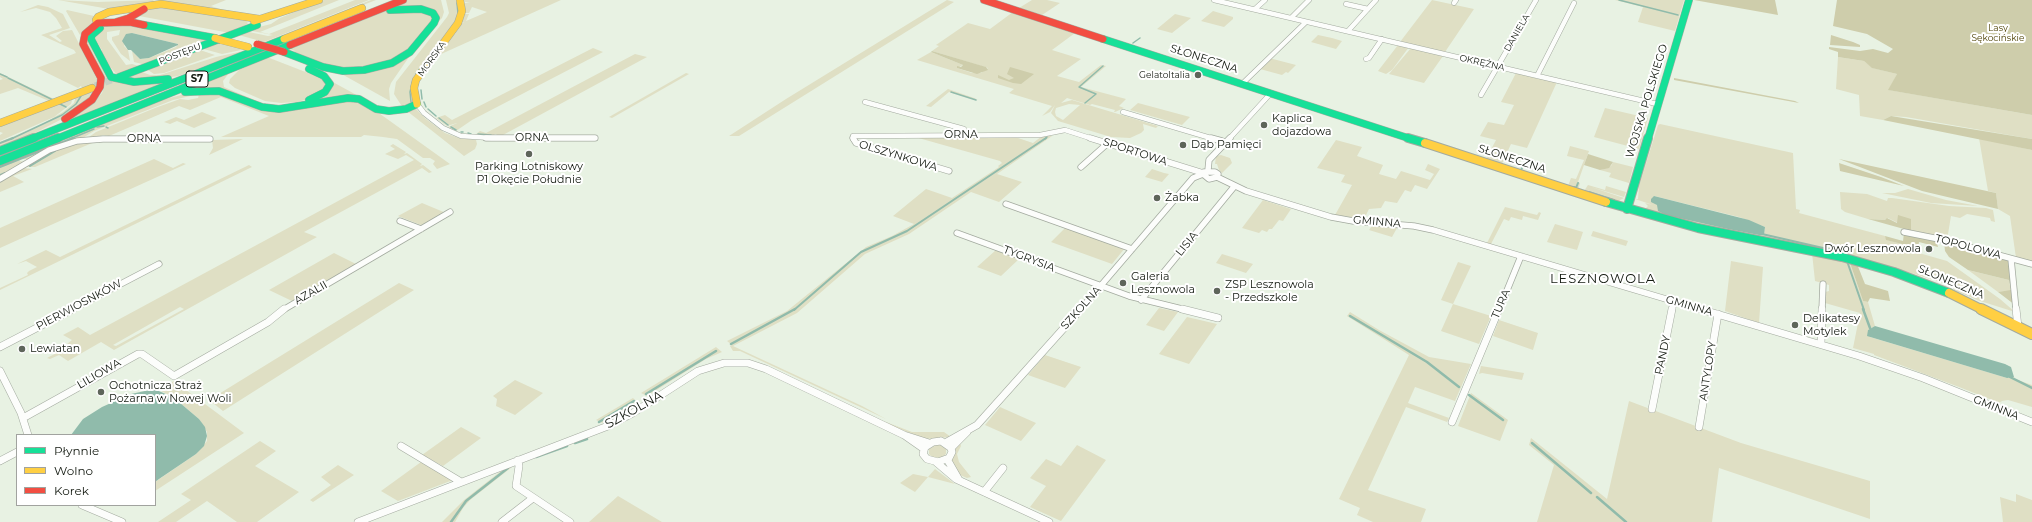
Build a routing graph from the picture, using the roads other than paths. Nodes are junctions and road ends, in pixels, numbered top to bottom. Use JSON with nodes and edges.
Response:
{"nodes":[{"id":1,"x":319,"y":0,"type":"edge"},
{"id":2,"x":381,"y":0,"type":"edge"},
{"id":3,"x":394,"y":0,"type":"edge"},
{"id":4,"x":403,"y":0,"type":"edge"},
{"id":5,"x":460,"y":0,"type":"edge"},
{"id":6,"x":984,"y":0,"type":"edge"},
{"id":7,"x":1216,"y":0,"type":"edge"},
{"id":8,"x":1265,"y":0,"type":"edge"},
{"id":9,"x":1309,"y":0,"type":"edge"},
{"id":10,"x":1376,"y":0,"type":"edge"},
{"id":11,"x":1536,"y":0,"type":"edge"},
{"id":12,"x":1689,"y":0,"type":"edge"},
{"id":13,"x":1574,"y":3,"type":"dead end"},
{"id":14,"x":1346,"y":4,"type":"dead end"},
{"id":15,"x":1368,"y":9,"type":"junction"},
{"id":16,"x":1255,"y":10,"type":"junction"},
{"id":17,"x":131,"y":14,"type":"junction"},
{"id":18,"x":361,"y":17,"type":"junction"},
{"id":19,"x":1292,"y":18,"type":"junction"},
{"id":20,"x":106,"y":21,"type":"junction"},
{"id":21,"x":255,"y":22,"type":"junction"},
{"id":22,"x":1306,"y":22,"type":"junction"},
{"id":23,"x":168,"y":28,"type":"junction"},
{"id":24,"x":1348,"y":32,"type":"junction"},
{"id":25,"x":222,"y":37,"type":"junction"},
{"id":26,"x":1382,"y":40,"type":"junction"},
{"id":27,"x":252,"y":45,"type":"junction"},
{"id":28,"x":258,"y":58,"type":"junction"},
{"id":29,"x":1366,"y":59,"type":"dead end"},
{"id":30,"x":213,"y":66,"type":"junction"},
{"id":31,"x":1498,"y":67,"type":"junction"},
{"id":32,"x":1537,"y":76,"type":"junction"},
{"id":33,"x":119,"y":77,"type":"tunnel mouth"},
{"id":34,"x":1242,"y":84,"type":"junction"},
{"id":35,"x":92,"y":88,"type":"tunnel mouth"},
{"id":36,"x":1271,"y":94,"type":"junction"},
{"id":37,"x":1481,"y":95,"type":"dead end"},
{"id":38,"x":157,"y":99,"type":"junction"},
{"id":39,"x":866,"y":102,"type":"dead end"},
{"id":40,"x":417,"y":104,"type":"junction"},
{"id":41,"x":1657,"y":104,"type":"junction"},
{"id":42,"x":1123,"y":112,"type":"dead end"},
{"id":43,"x":0,"y":123,"type":"edge"},
{"id":44,"x":1067,"y":130,"type":"joint"},
{"id":45,"x":964,"y":135,"type":"junction"},
{"id":46,"x":853,"y":136,"type":"joint"},
{"id":47,"x":595,"y":138,"type":"dead end"},
{"id":48,"x":210,"y":139,"type":"dead end"},
{"id":49,"x":27,"y":140,"type":"junction"},
{"id":50,"x":1222,"y":141,"type":"dead end"},
{"id":51,"x":1108,"y":143,"type":"junction"},
{"id":52,"x":0,"y":151,"type":"edge"},
{"id":53,"x":0,"y":157,"type":"edge"},
{"id":54,"x":0,"y":161,"type":"edge"},
{"id":55,"x":1081,"y":167,"type":"dead end"},
{"id":56,"x":949,"y":172,"type":"dead end"},
{"id":57,"x":1206,"y":173,"type":"junction"},
{"id":58,"x":0,"y":178,"type":"edge"},
{"id":59,"x":1215,"y":178,"type":"junction"},
{"id":60,"x":1233,"y":188,"type":"junction"},
{"id":61,"x":1246,"y":191,"type":"junction"},
{"id":62,"x":1006,"y":204,"type":"dead end"},
{"id":63,"x":1627,"y":209,"type":"junction"},
{"id":64,"x":450,"y":212,"type":"dead end"},
{"id":65,"x":400,"y":221,"type":"dead end"},
{"id":66,"x":421,"y":229,"type":"junction"},
{"id":67,"x":957,"y":232,"type":"dead end"},
{"id":68,"x":1904,"y":232,"type":"dead end"},
{"id":69,"x":1132,"y":248,"type":"junction"},
{"id":70,"x":1521,"y":256,"type":"junction"},
{"id":71,"x":2011,"y":259,"type":"junction"},
{"id":72,"x":159,"y":264,"type":"dead end"},
{"id":73,"x":2032,"y":264,"type":"edge"},
{"id":74,"x":1823,"y":284,"type":"dead end"},
{"id":75,"x":1100,"y":286,"type":"junction"},
{"id":76,"x":1141,"y":300,"type":"junction"},
{"id":77,"x":1674,"y":302,"type":"junction"},
{"id":78,"x":1718,"y":314,"type":"junction"},
{"id":79,"x":1218,"y":318,"type":"dead end"},
{"id":80,"x":2018,"y":326,"type":"junction"},
{"id":81,"x":2032,"y":334,"type":"edge"},
{"id":82,"x":1821,"y":344,"type":"junction"},
{"id":83,"x":0,"y":347,"type":"edge"},
{"id":84,"x":0,"y":371,"type":"edge"},
{"id":85,"x":174,"y":376,"type":"joint"},
{"id":86,"x":1652,"y":409,"type":"dead end"},
{"id":87,"x":23,"y":418,"type":"junction"},
{"id":88,"x":1452,"y":422,"type":"dead end"},
{"id":89,"x":2032,"y":422,"type":"edge"},
{"id":90,"x":1699,"y":427,"type":"dead end"},
{"id":91,"x":28,"y":434,"type":"edge"},
{"id":92,"x":948,"y":445,"type":"junction"},
{"id":93,"x":401,"y":446,"type":"dead end"},
{"id":94,"x":926,"y":446,"type":"junction"},
{"id":95,"x":16,"y":452,"type":"edge"},
{"id":96,"x":947,"y":459,"type":"junction"},
{"id":97,"x":0,"y":460,"type":"edge"},
{"id":98,"x":518,"y":460,"type":"junction"},
{"id":99,"x":936,"y":462,"type":"junction"},
{"id":100,"x":1003,"y":468,"type":"dead end"},
{"id":101,"x":959,"y":480,"type":"junction"},
{"id":102,"x":460,"y":482,"type":"junction"},
{"id":103,"x":984,"y":492,"type":"junction"},
{"id":104,"x":533,"y":498,"type":"junction"},
{"id":105,"x":84,"y":506,"type":"edge"},
{"id":106,"x":122,"y":522,"type":"edge"},
{"id":107,"x":358,"y":522,"type":"edge"},
{"id":108,"x":502,"y":522,"type":"edge"},
{"id":109,"x":570,"y":522,"type":"edge"},
{"id":110,"x":1049,"y":522,"type":"edge"}],
"edges":[{"from":1,"to":21,"type":"main road"},
{"from":2,"to":30,"type":"main road","number":"S7"},
{"from":3,"to":53,"type":"main road","number":"S7"},
{"from":4,"to":18,"type":"main road"},
{"from":5,"to":40,"type":"main road","name":"MORSKA"},
{"from":6,"to":34,"type":"main road","name":"SŁONECZNA"},
{"from":7,"to":16,"type":"street","name":"OKRĘŻNA"},
{"from":8,"to":16,"type":"street"},
{"from":9,"to":19,"type":"street"},
{"from":10,"to":15,"type":"street"},
{"from":11,"to":31,"type":"street","name":"DANIELA"},
{"from":12,"to":41,"type":"main road","name":"WOJSKA POLSKIEGO"},
{"from":13,"to":32,"type":"street"},
{"from":14,"to":15,"type":"street"},
{"from":15,"to":24,"type":"street"},
{"from":16,"to":19,"type":"street","name":"OKRĘŻNA"},
{"from":17,"to":20,"type":"main road"},
{"from":17,"to":20,"type":"main road"},
{"from":17,"to":21,"type":"main road"},
{"from":17,"to":23,"type":"main road"},
{"from":17,"to":25,"type":"main road"},
{"from":18,"to":27,"type":"main road","bridge":true},
{"from":18,"to":28,"type":"main road"},
{"from":19,"to":22,"type":"street","name":"OKRĘŻNA"},
{"from":20,"to":23,"type":"main road"},
{"from":20,"to":30,"type":"main road"},
{"from":20,"to":49,"type":"main road"},
{"from":21,"to":33,"type":"main road","name":"POSTĘPU"},
{"from":22,"to":24,"type":"street","name":"OKRĘŻNA"},
{"from":22,"to":34,"type":"street"},
{"from":23,"to":25,"type":"main road"},
{"from":24,"to":26,"type":"street","name":"OKRĘŻNA"},
{"from":25,"to":27,"type":"main road"},
{"from":26,"to":29,"type":"street"},
{"from":26,"to":31,"type":"street","name":"OKRĘŻNA"},
{"from":27,"to":28,"type":"main road"},
{"from":28,"to":38,"type":"main road"},
{"from":30,"to":49,"type":"main road","number":"S7"},
{"from":31,"to":32,"type":"street","name":"OKRĘŻNA"},
{"from":31,"to":37,"type":"street","name":"DANIELA"},
{"from":32,"to":41,"type":"street","name":"OKRĘŻNA"},
{"from":34,"to":36,"type":"main road","name":"SŁONECZNA"},
{"from":35,"to":43,"type":"main road"},
{"from":36,"to":57,"type":"street"},
{"from":36,"to":63,"type":"main road","name":"SŁONECZNA"},
{"from":38,"to":40,"type":"main road"},
{"from":38,"to":54,"type":"main road"},
{"from":39,"to":45,"type":"street"},
{"from":40,"to":47,"type":"street","name":"ORNA"},
{"from":41,"to":63,"type":"main road","name":"WOJSKA POLSKIEGO"},
{"from":42,"to":50,"type":"street"},
{"from":44,"to":45,"type":"street","name":"ORNA"},
{"from":44,"to":51,"type":"street","name":"SPORTOWA"},
{"from":45,"to":46,"type":"street","name":"ORNA"},
{"from":46,"to":56,"type":"street","name":"OLSZYNKOWA"},
{"from":48,"to":58,"type":"street","name":"ORNA"},
{"from":49,"to":52,"type":"main road","number":"S7"},
{"from":51,"to":55,"type":"street"},
{"from":51,"to":57,"type":"street","name":"SPORTOWA"},
{"from":57,"to":59,"type":"street","name":"SPORTOWA"},
{"from":57,"to":59,"type":"street"},
{"from":57,"to":69,"type":"street","name":"SZKOLNA"},
{"from":59,"to":60,"type":"street","name":"GMINNA"},
{"from":59,"to":61,"type":"street","name":"GMINNA"},
{"from":60,"to":61,"type":"street","name":"GMINNA"},
{"from":60,"to":76,"type":"street","name":"LISIA"},
{"from":61,"to":70,"type":"street","name":"GMINNA"},
{"from":62,"to":69,"type":"street"},
{"from":63,"to":80,"type":"main road","name":"SŁONECZNA"},
{"from":64,"to":66,"type":"street","name":"AZALII"},
{"from":65,"to":66,"type":"street"},
{"from":66,"to":85,"type":"street","name":"AZALII"},
{"from":67,"to":75,"type":"street","name":"TYGRYSIA"},
{"from":68,"to":71,"type":"street","name":"TOPOLOWA"},
{"from":69,"to":75,"type":"street","name":"SZKOLNA"},
{"from":70,"to":77,"type":"street","name":"GMINNA"},
{"from":70,"to":88,"type":"street","name":"TURA"},
{"from":71,"to":73,"type":"street","name":"TOPOLOWA"},
{"from":71,"to":80,"type":"street"},
{"from":72,"to":83,"type":"street","name":"PIERWIOSNKÓW"},
{"from":74,"to":82,"type":"street"},
{"from":75,"to":76,"type":"street","name":"TYGRYSIA"},
{"from":75,"to":92,"type":"street","name":"SZKOLNA"},
{"from":76,"to":79,"type":"street","name":"TYGRYSIA"},
{"from":77,"to":78,"type":"street","name":"GMINNA"},
{"from":77,"to":86,"type":"street","name":"PANDY"},
{"from":78,"to":82,"type":"street","name":"GMINNA"},
{"from":78,"to":90,"type":"street","name":"ANTYLOPY"},
{"from":80,"to":81,"type":"main road","name":"SŁONECZNA"},
{"from":82,"to":89,"type":"street","name":"GMINNA"},
{"from":84,"to":87,"type":"street"},
{"from":85,"to":87,"type":"street","name":"LILIOWA"},
{"from":87,"to":91,"type":"street"},
{"from":92,"to":94,"type":"street"},
{"from":92,"to":96,"type":"street"},
{"from":93,"to":102,"type":"street"},
{"from":94,"to":98,"type":"street","name":"SZKOLNA"},
{"from":94,"to":99,"type":"street"},
{"from":95,"to":97,"type":"street"},
{"from":96,"to":99,"type":"street"},
{"from":96,"to":101,"type":"street"},
{"from":98,"to":102,"type":"street","name":"SZKOLNA"},
{"from":98,"to":104,"type":"street"},
{"from":99,"to":101,"type":"street"},
{"from":100,"to":103,"type":"street"},
{"from":101,"to":103,"type":"street"},
{"from":102,"to":107,"type":"street","name":"SZKOLNA"},
{"from":103,"to":110,"type":"street"},
{"from":104,"to":108,"type":"street"},
{"from":104,"to":109,"type":"street"},
{"from":105,"to":106,"type":"street"}]}
